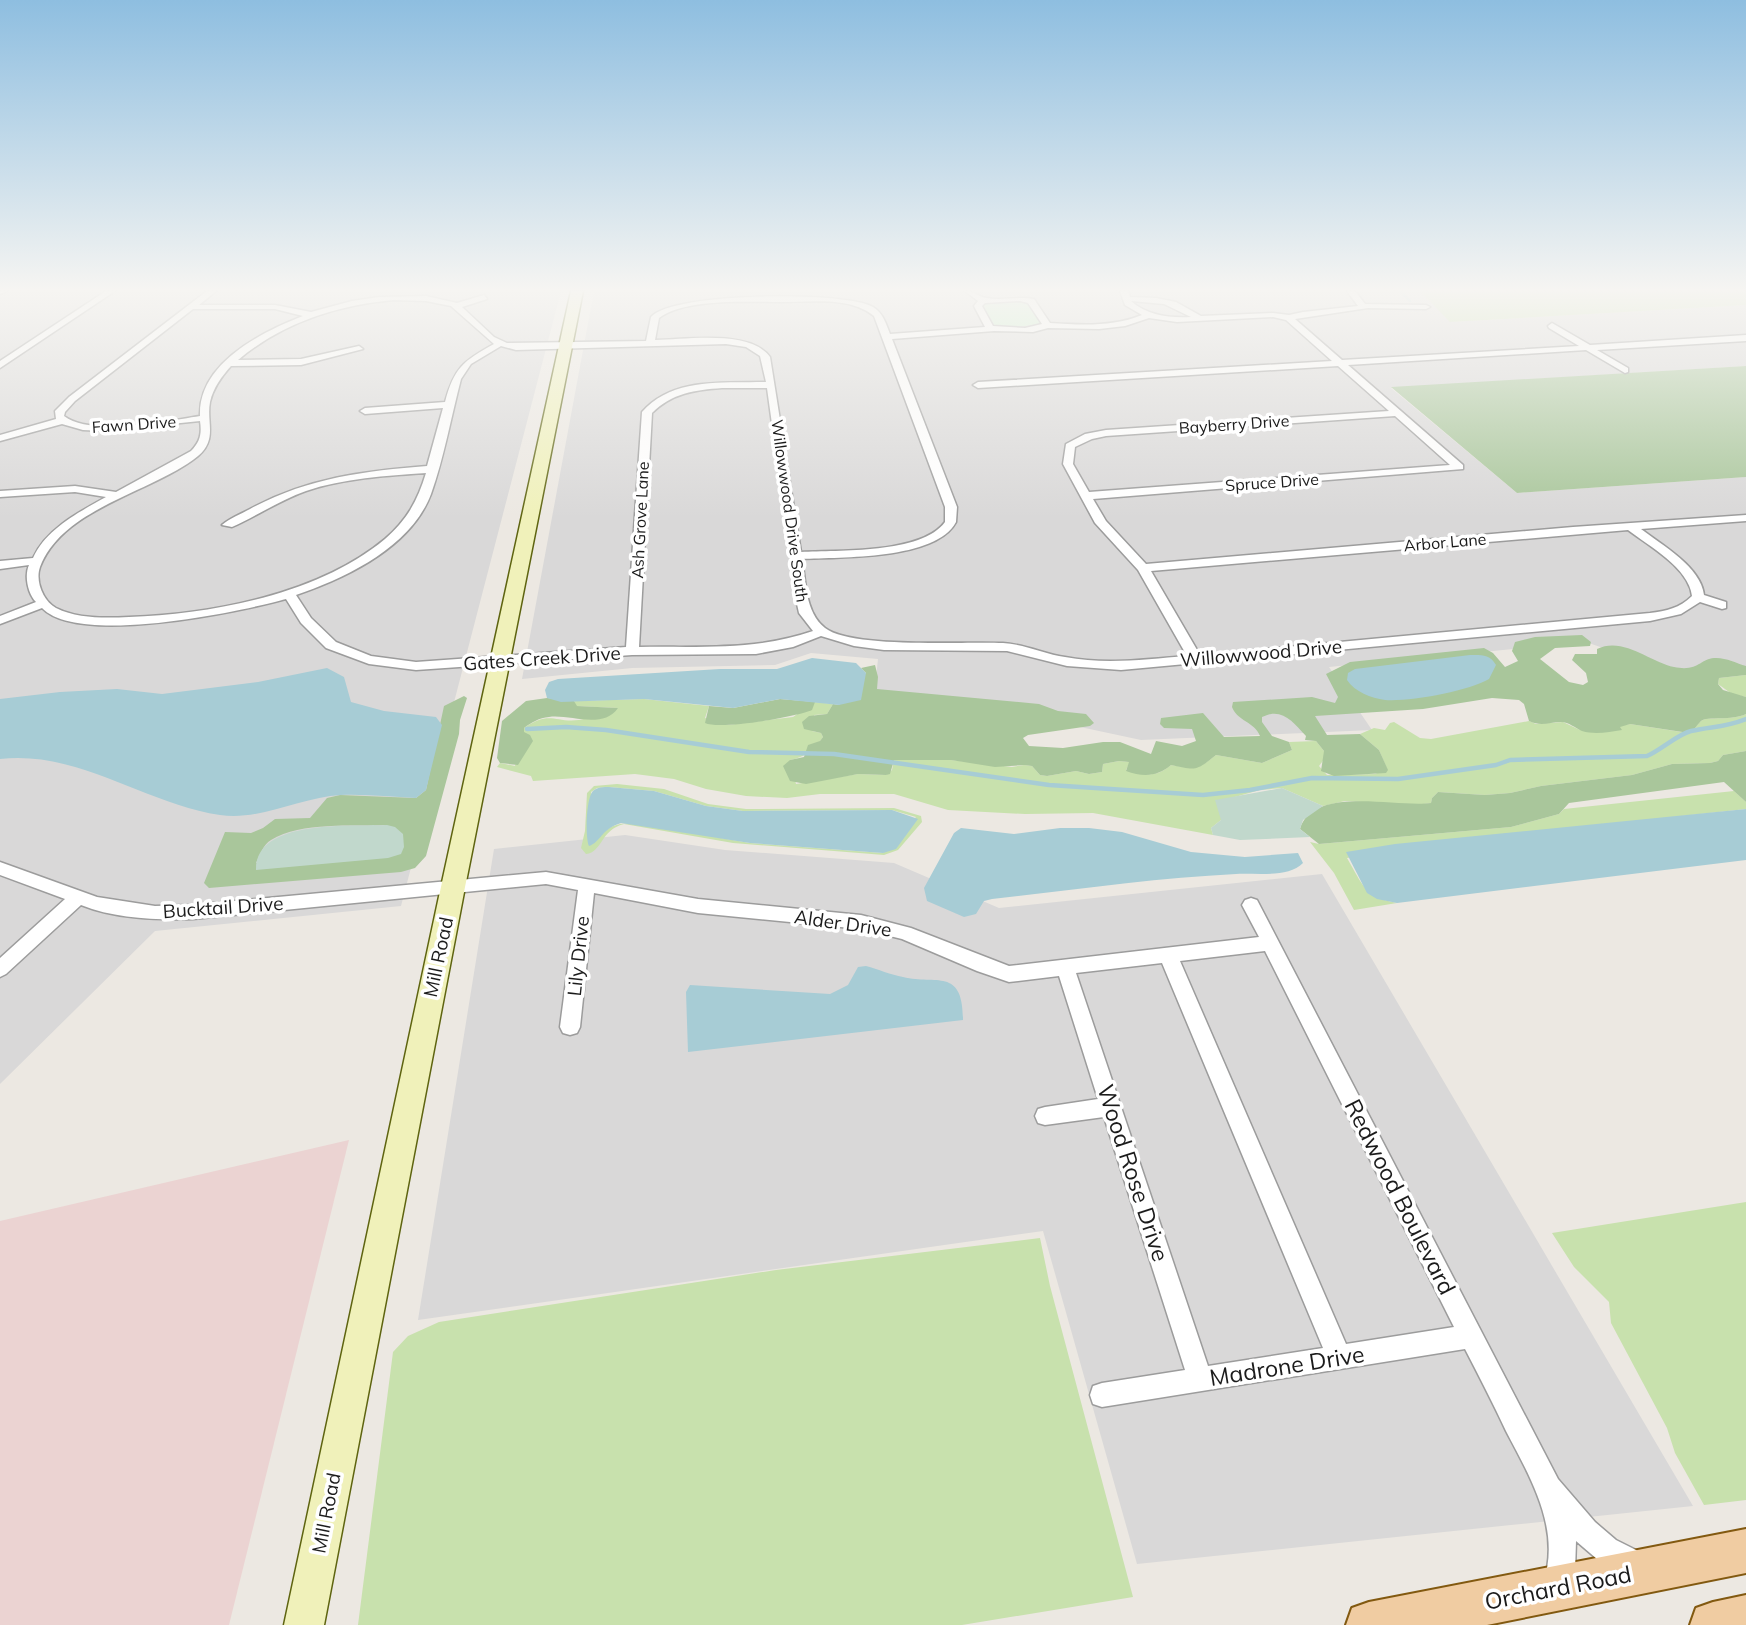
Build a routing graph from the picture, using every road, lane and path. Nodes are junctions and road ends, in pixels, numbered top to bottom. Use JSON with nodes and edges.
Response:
{"nodes":[{"id":1,"x":113,"y":367,"type":"edge"},
{"id":2,"x":227,"y":367,"type":"edge"},
{"id":3,"x":464,"y":367,"type":"edge"},
{"id":4,"x":560,"y":367,"type":"edge"},
{"id":5,"x":768,"y":367,"type":"edge"},
{"id":6,"x":898,"y":367,"type":"edge"},
{"id":7,"x":1279,"y":367,"type":"edge"},
{"id":8,"x":1347,"y":367,"type":"edge"},
{"id":9,"x":1620,"y":367,"type":"edge"},
{"id":10,"x":1625,"y":370,"type":"dead end"},
{"id":11,"x":771,"y":385,"type":"junction"},
{"id":12,"x":978,"y":385,"type":"dead end"},
{"id":13,"x":649,"y":393,"type":"dead end"},
{"id":14,"x":664,"y":398,"type":"junction"},
{"id":15,"x":448,"y":405,"type":"junction"},
{"id":16,"x":365,"y":411,"type":"dead end"},
{"id":17,"x":1399,"y":413,"type":"junction"},
{"id":18,"x":203,"y":418,"type":"junction"},
{"id":19,"x":61,"y":421,"type":"junction"},
{"id":20,"x":0,"y":438,"type":"edge"},
{"id":21,"x":1056,"y":440,"type":"dead end"},
{"id":22,"x":1072,"y":444,"type":"junction"},
{"id":23,"x":431,"y":469,"type":"junction"},
{"id":24,"x":0,"y":494,"type":"edge"},
{"id":25,"x":114,"y":495,"type":"junction"},
{"id":26,"x":1086,"y":496,"type":"junction"},
{"id":27,"x":1746,"y":518,"type":"edge"},
{"id":28,"x":228,"y":525,"type":"dead end"},
{"id":29,"x":1631,"y":526,"type":"junction"},
{"id":30,"x":797,"y":556,"type":"junction"},
{"id":31,"x":36,"y":561,"type":"junction"},
{"id":32,"x":0,"y":565,"type":"edge"},
{"id":33,"x":1143,"y":568,"type":"junction"},
{"id":34,"x":289,"y":594,"type":"junction"},
{"id":35,"x":1698,"y":597,"type":"junction"},
{"id":36,"x":41,"y":604,"type":"junction"},
{"id":37,"x":1722,"y":605,"type":"dead end"},
{"id":38,"x":0,"y":621,"type":"edge"},
{"id":39,"x":821,"y":632,"type":"junction"},
{"id":40,"x":632,"y":651,"type":"junction"},
{"id":41,"x":1196,"y":659,"type":"junction"},
{"id":42,"x":499,"y":661,"type":"junction"},
{"id":43,"x":0,"y":868,"type":"edge"},
{"id":44,"x":587,"y":886,"type":"junction"},
{"id":45,"x":453,"y":887,"type":"junction"},
{"id":46,"x":78,"y":898,"type":"junction"},
{"id":47,"x":1251,"y":905,"type":"dead end"},
{"id":48,"x":1270,"y":943,"type":"junction"},
{"id":49,"x":1168,"y":955,"type":"junction"},
{"id":50,"x":1065,"y":967,"type":"junction"},
{"id":51,"x":0,"y":970,"type":"edge"},
{"id":52,"x":570,"y":1027,"type":"dead end"},
{"id":53,"x":1111,"y":1107,"type":"junction"},
{"id":54,"x":1045,"y":1116,"type":"dead end"},
{"id":55,"x":1471,"y":1336,"type":"junction"},
{"id":56,"x":1339,"y":1357,"type":"junction"},
{"id":57,"x":1200,"y":1379,"type":"junction"},
{"id":58,"x":1102,"y":1395,"type":"dead end"},
{"id":59,"x":1549,"y":1488,"type":"junction"},
{"id":60,"x":1746,"y":1551,"type":"edge"},
{"id":61,"x":1651,"y":1570,"type":"junction"},
{"id":62,"x":1554,"y":1589,"type":"junction"},
{"id":63,"x":1746,"y":1618,"type":"edge"},
{"id":64,"x":304,"y":1625,"type":"edge"},
{"id":65,"x":1369,"y":1625,"type":"edge"},
{"id":66,"x":1713,"y":1625,"type":"edge"}],
"edges":[{"from":1,"to":19,"type":"street","name":"Fawn Drive"},
{"from":2,"to":18,"type":"street"},
{"from":3,"to":15,"type":"street"},
{"from":4,"to":42,"type":"street","name":"Mill Road"},
{"from":5,"to":11,"type":"street","name":"Willowwood Drive South"},
{"from":6,"to":30,"type":"street"},
{"from":7,"to":12,"type":"street"},
{"from":8,"to":17,"type":"street"},
{"from":9,"to":10,"type":"street"},
{"from":11,"to":14,"type":"street"},
{"from":11,"to":30,"type":"street","name":"Willowwood Drive South"},
{"from":13,"to":14,"type":"street"},
{"from":14,"to":40,"type":"street","name":"Ash Grove Lane"},
{"from":15,"to":16,"type":"street"},
{"from":15,"to":23,"type":"street"},
{"from":17,"to":22,"type":"street","name":"Bayberry Drive"},
{"from":17,"to":26,"type":"street","name":"Spruce Drive"},
{"from":18,"to":19,"type":"street","name":"Fawn Drive"},
{"from":18,"to":25,"type":"street"},
{"from":19,"to":20,"type":"street"},
{"from":21,"to":22,"type":"street"},
{"from":22,"to":26,"type":"street"},
{"from":23,"to":28,"type":"street"},
{"from":23,"to":34,"type":"street"},
{"from":24,"to":25,"type":"street"},
{"from":25,"to":31,"type":"street"},
{"from":26,"to":33,"type":"street"},
{"from":27,"to":29,"type":"street","name":"Arbor Lane"},
{"from":29,"to":33,"type":"street","name":"Arbor Lane"},
{"from":29,"to":35,"type":"street"},
{"from":30,"to":39,"type":"street","name":"Willowwood Drive South"},
{"from":31,"to":32,"type":"street"},
{"from":31,"to":36,"type":"street"},
{"from":33,"to":41,"type":"street"},
{"from":34,"to":36,"type":"street"},
{"from":34,"to":42,"type":"street","name":"Gates Creek Drive"},
{"from":35,"to":37,"type":"street"},
{"from":35,"to":41,"type":"street","name":"Willowwood Drive"},
{"from":36,"to":38,"type":"street"},
{"from":39,"to":40,"type":"street","name":"Gates Creek Drive"},
{"from":39,"to":41,"type":"street","name":"Willowwood Drive"},
{"from":40,"to":42,"type":"street","name":"Gates Creek Drive"},
{"from":42,"to":45,"type":"street","name":"Mill Road"},
{"from":43,"to":46,"type":"street","name":"Bucktail Drive"},
{"from":44,"to":45,"type":"street","name":"Alder Drive"},
{"from":44,"to":50,"type":"street","name":"Alder Drive"},
{"from":44,"to":52,"type":"street","name":"Lily Drive"},
{"from":45,"to":46,"type":"street","name":"Bucktail Drive"},
{"from":45,"to":64,"type":"street","name":"Mill Road"},
{"from":46,"to":51,"type":"street"},
{"from":47,"to":48,"type":"street","name":"Redwood Boulevard"},
{"from":48,"to":49,"type":"street","name":"Alder Drive"},
{"from":48,"to":55,"type":"street","name":"Redwood Boulevard"},
{"from":49,"to":50,"type":"street","name":"Alder Drive"},
{"from":49,"to":56,"type":"street"},
{"from":50,"to":53,"type":"street","name":"Wood Rose Drive"},
{"from":53,"to":54,"type":"street"},
{"from":53,"to":57,"type":"street","name":"Wood Rose Drive"},
{"from":55,"to":56,"type":"street","name":"Madrone Drive"},
{"from":55,"to":59,"type":"street","name":"Redwood Boulevard"},
{"from":56,"to":57,"type":"street","name":"Madrone Drive"},
{"from":57,"to":58,"type":"street","name":"Madrone Drive"},
{"from":59,"to":61,"type":"street","name":"Redwood Boulevard"},
{"from":59,"to":62,"type":"street","name":"Redwood Boulevard"},
{"from":60,"to":61,"type":"main road","name":"Orchard Road"},
{"from":61,"to":62,"type":"main road","name":"Orchard Road"},
{"from":62,"to":65,"type":"main road","name":"Orchard Road"},
{"from":63,"to":66,"type":"main road"}]}
